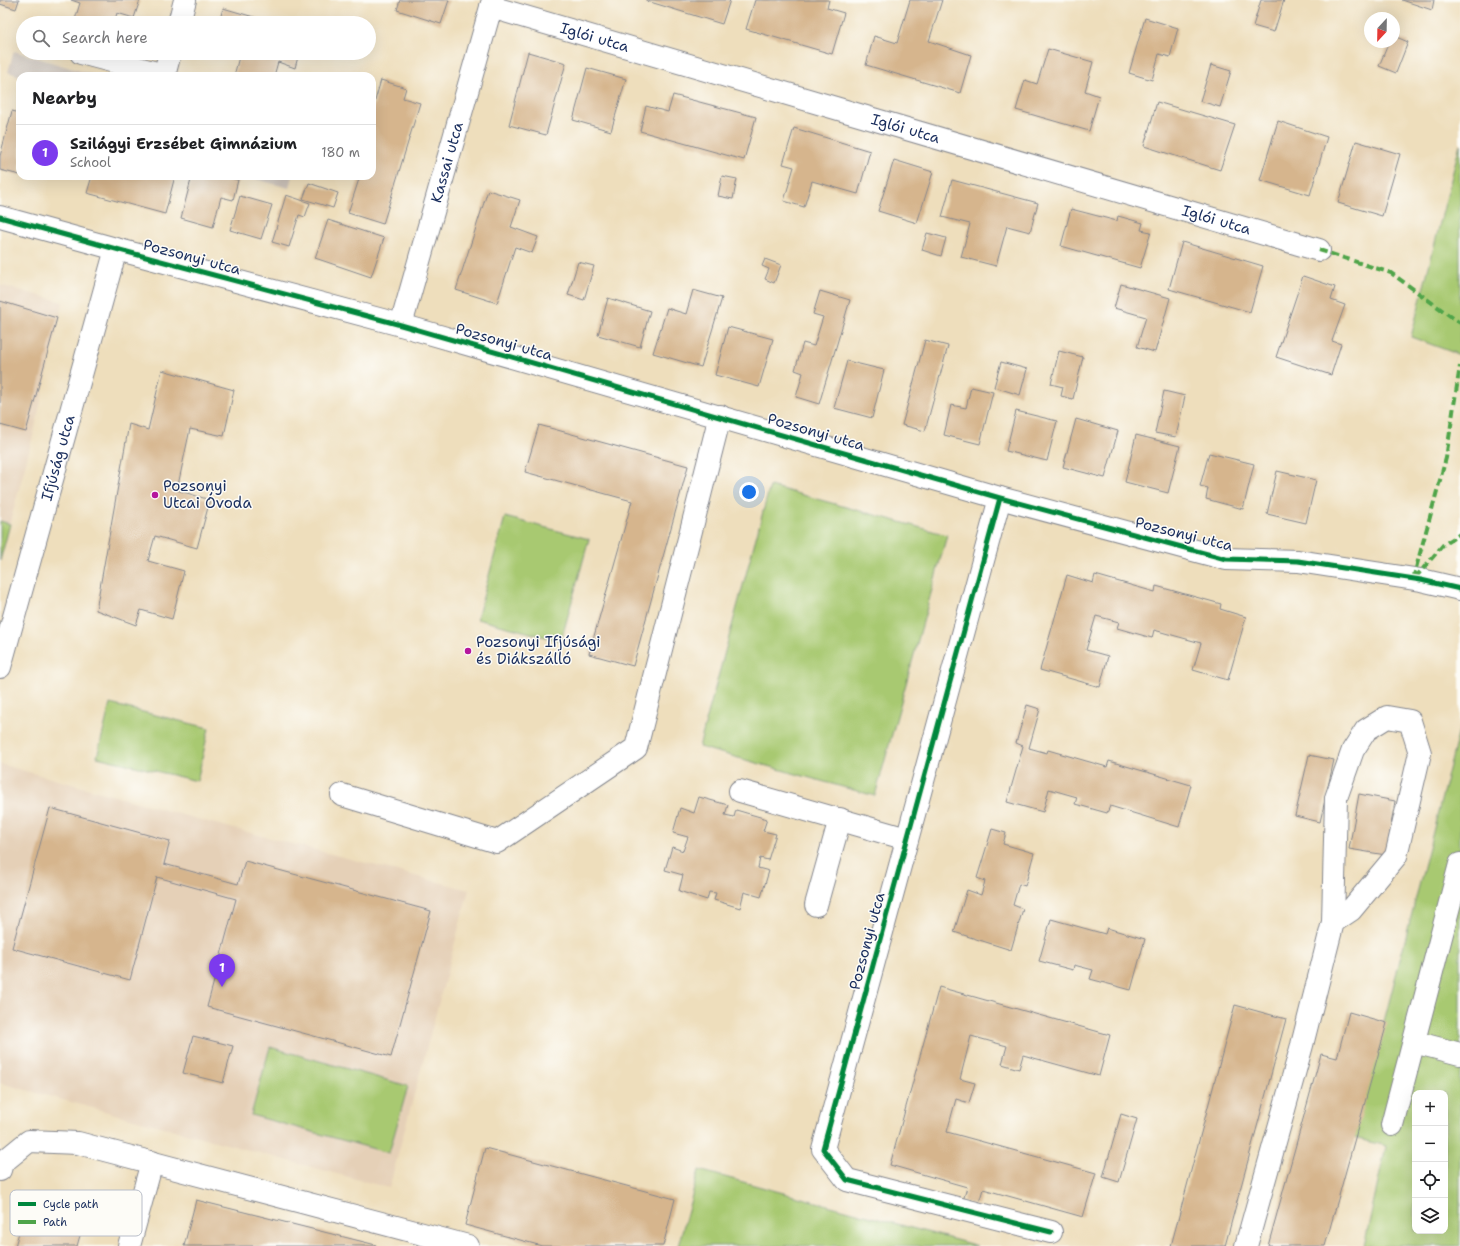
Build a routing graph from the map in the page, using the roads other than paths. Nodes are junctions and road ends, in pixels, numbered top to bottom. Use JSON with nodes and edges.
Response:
{"nodes":[{"id":1,"x":185,"y":0,"type":"edge"},
{"id":2,"x":492,"y":3,"type":"edge"},
{"id":3,"x":181,"y":16,"type":"edge"},
{"id":4,"x":106,"y":60,"type":"edge"},
{"id":5,"x":168,"y":60,"type":"edge"},
{"id":6,"x":150,"y":72,"type":"edge"},
{"id":7,"x":165,"y":72,"type":"edge"},
{"id":8,"x":0,"y":217,"type":"edge"},
{"id":9,"x":116,"y":249,"type":"junction"},
{"id":10,"x":1319,"y":250,"type":"dead end"},
{"id":11,"x":401,"y":325,"type":"junction"},
{"id":12,"x":720,"y":416,"type":"junction"},
{"id":13,"x":1000,"y":498,"type":"junction"},
{"id":14,"x":1460,"y":589,"type":"edge"},
{"id":15,"x":0,"y":667,"type":"edge"},
{"id":16,"x":740,"y":791,"type":"dead end"},
{"id":17,"x":342,"y":795,"type":"dead end"},
{"id":18,"x":840,"y":819,"type":"junction"},
{"id":19,"x":907,"y":839,"type":"junction"},
{"id":20,"x":1460,"y":864,"type":"edge"},
{"id":21,"x":816,"y":905,"type":"dead end"},
{"id":22,"x":1332,"y":922,"type":"junction"},
{"id":23,"x":1414,"y":1042,"type":"junction"},
{"id":24,"x":1460,"y":1054,"type":"edge"},
{"id":25,"x":1392,"y":1125,"type":"dead end"},
{"id":26,"x":152,"y":1162,"type":"junction"},
{"id":27,"x":0,"y":1170,"type":"edge"},
{"id":28,"x":142,"y":1199,"type":"edge"},
{"id":29,"x":1051,"y":1232,"type":"dead end"},
{"id":30,"x":132,"y":1236,"type":"edge"},
{"id":31,"x":129,"y":1246,"type":"edge"},
{"id":32,"x":468,"y":1246,"type":"edge"},
{"id":33,"x":1246,"y":1246,"type":"edge"}],
"edges":[{"from":1,"to":3,"type":"street"},
{"from":2,"to":10,"type":"street","name":"Iglói utca"},
{"from":2,"to":11,"type":"street","name":"Kassai utca"},
{"from":4,"to":6,"type":"street"},
{"from":5,"to":7,"type":"street"},
{"from":8,"to":9,"type":"street","name":"Pozsonyi utca"},
{"from":9,"to":11,"type":"street","name":"Pozsonyi utca"},
{"from":9,"to":15,"type":"street","name":"Ifjúság utca"},
{"from":11,"to":12,"type":"street","name":"Pozsonyi utca"},
{"from":12,"to":13,"type":"street","name":"Pozsonyi utca"},
{"from":12,"to":17,"type":"street"},
{"from":13,"to":14,"type":"street","name":"Pozsonyi utca"},
{"from":13,"to":19,"type":"street","name":"Pozsonyi utca"},
{"from":16,"to":18,"type":"street"},
{"from":18,"to":19,"type":"street"},
{"from":18,"to":21,"type":"street"},
{"from":19,"to":29,"type":"street","name":"Pozsonyi utca"},
{"from":20,"to":23,"type":"street"},
{"from":22,"to":22,"type":"street"},
{"from":22,"to":33,"type":"street"},
{"from":23,"to":24,"type":"street"},
{"from":23,"to":25,"type":"street"},
{"from":26,"to":27,"type":"street"},
{"from":26,"to":28,"type":"street"},
{"from":26,"to":32,"type":"street"},
{"from":30,"to":31,"type":"street"}]}
